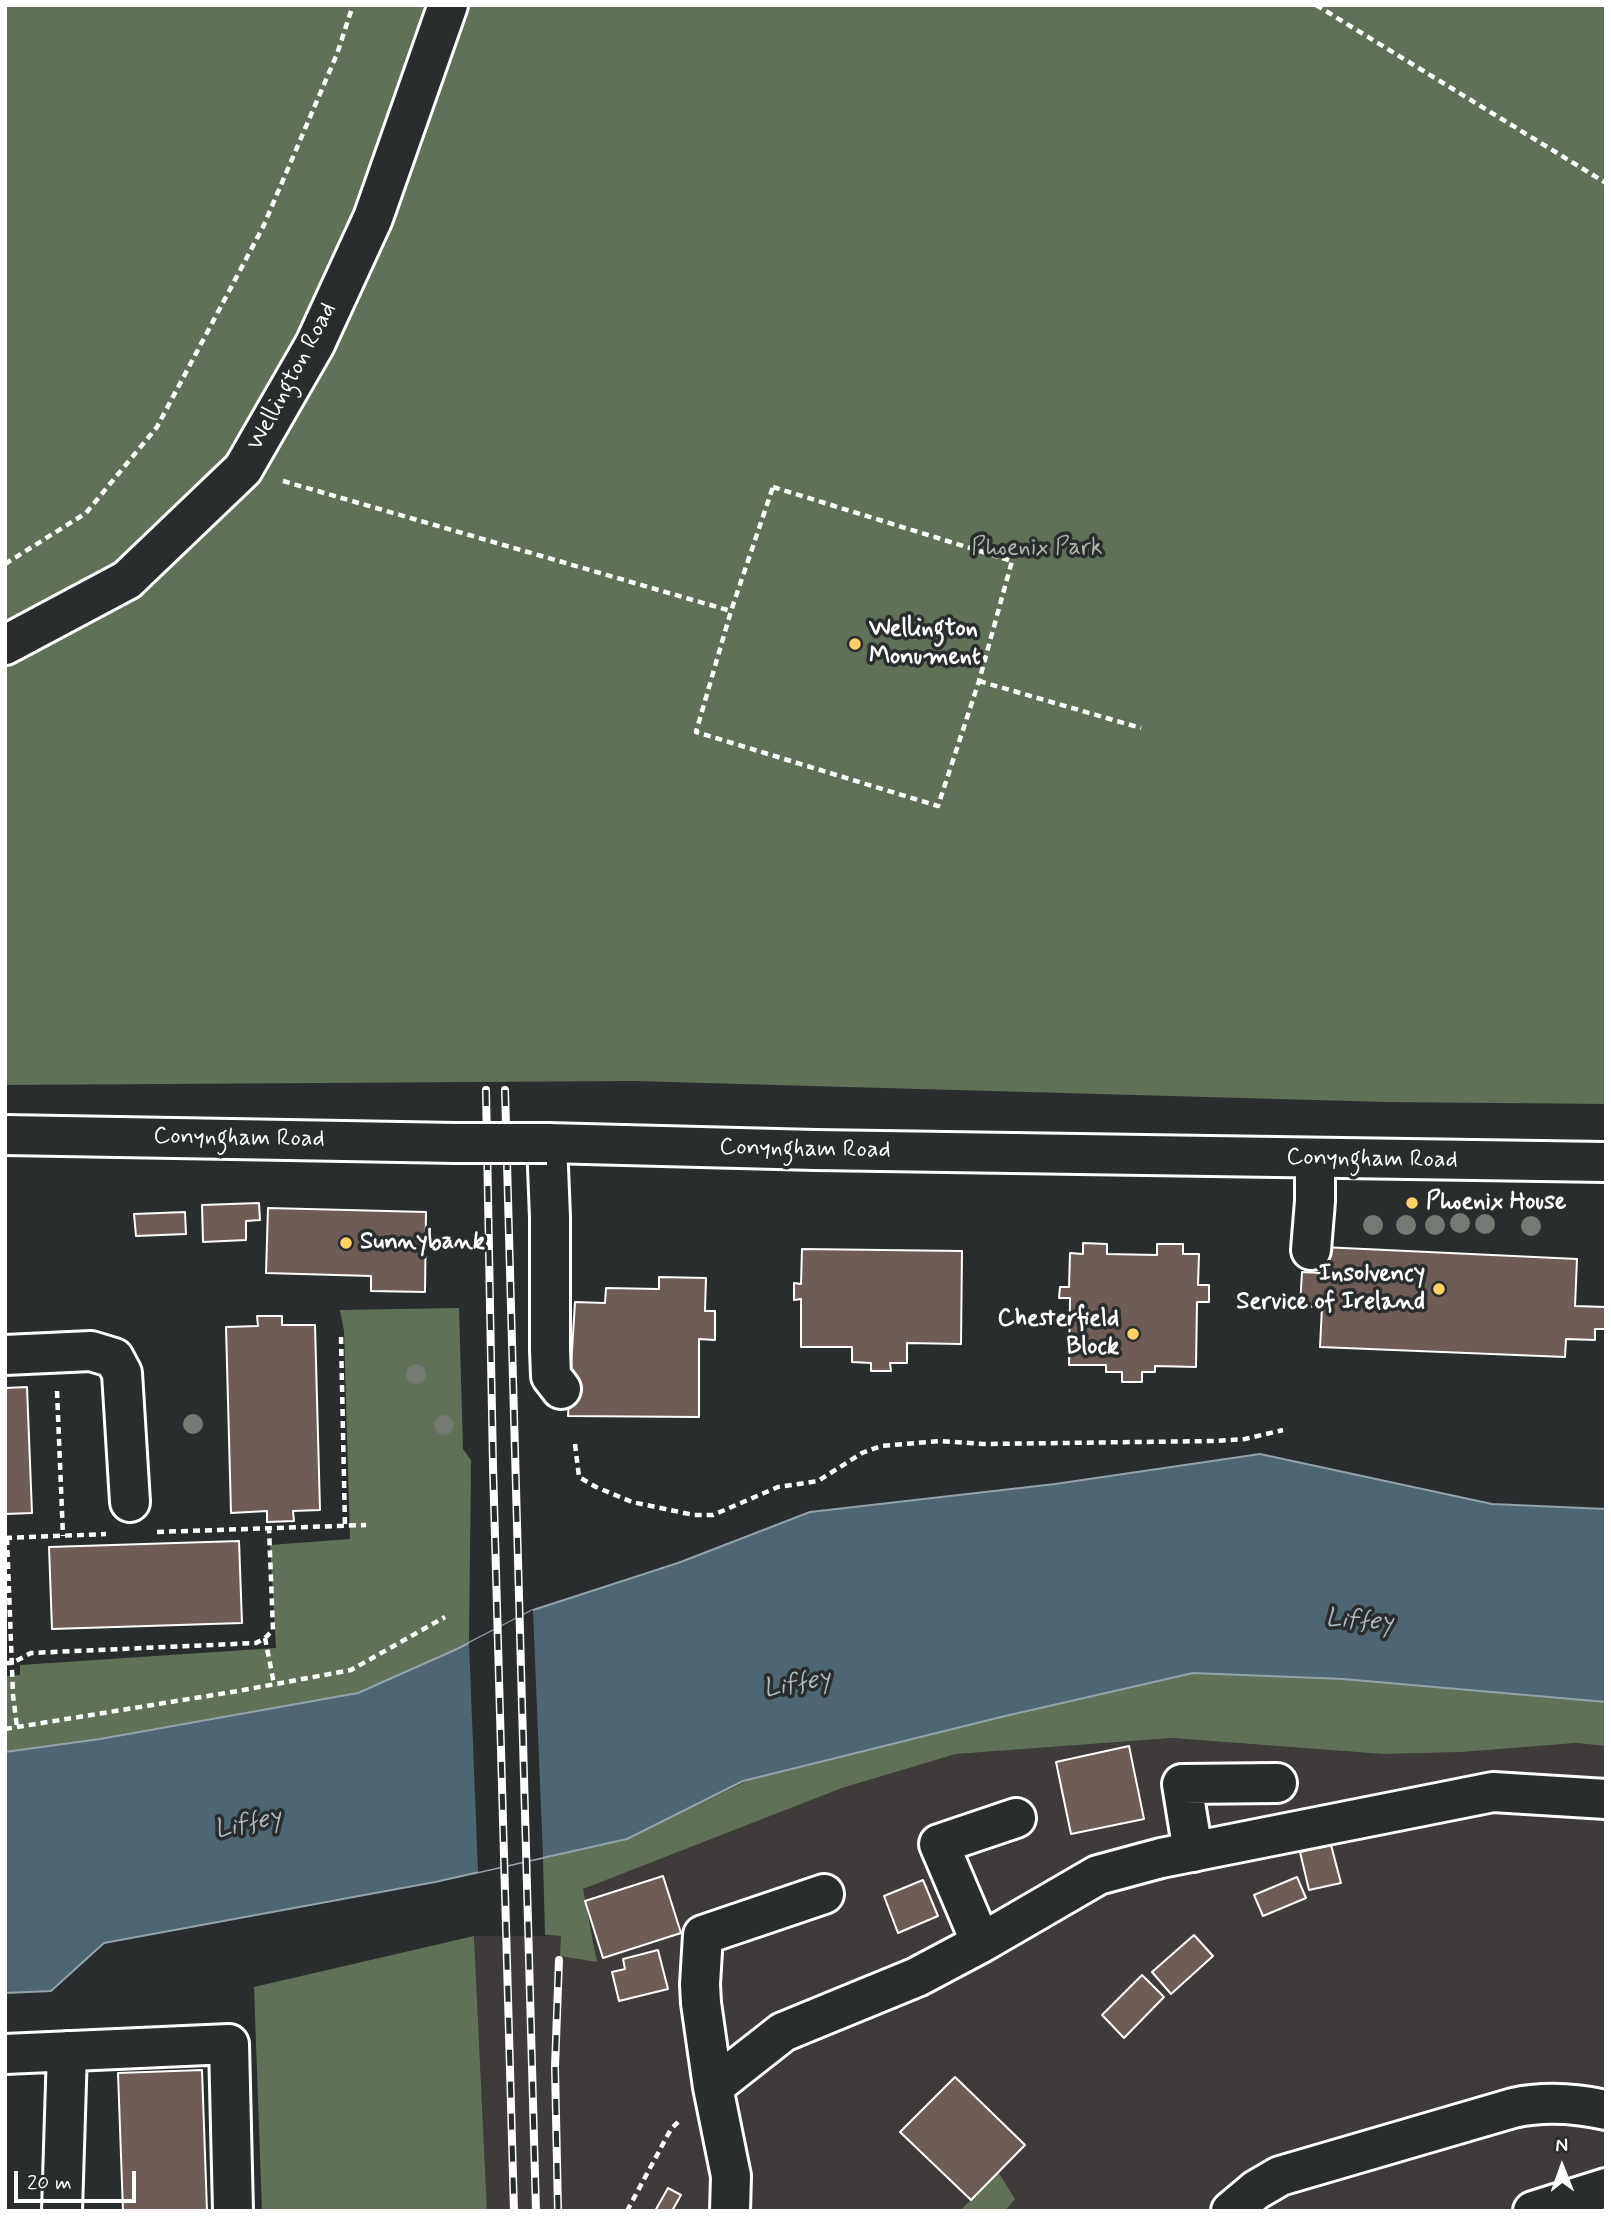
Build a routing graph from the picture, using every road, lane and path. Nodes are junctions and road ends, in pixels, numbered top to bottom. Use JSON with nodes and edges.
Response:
{"nodes":[{"id":1,"x":353,"y":5,"type":"edge"},
{"id":2,"x":448,"y":5,"type":"edge"},
{"id":3,"x":1316,"y":5,"type":"edge"},
{"id":4,"x":1606,"y":183,"type":"edge"},
{"id":5,"x":243,"y":470,"type":"junction"},
{"id":6,"x":5,"y":564,"type":"edge"},
{"id":7,"x":731,"y":611,"type":"junction"},
{"id":8,"x":5,"y":645,"type":"edge"},
{"id":9,"x":979,"y":681,"type":"junction"},
{"id":10,"x":1141,"y":729,"type":"dead end"},
{"id":11,"x":5,"y":1135,"type":"edge"},
{"id":12,"x":547,"y":1143,"type":"junction"},
{"id":13,"x":1315,"y":1159,"type":"junction"},
{"id":14,"x":1606,"y":1163,"type":"edge"},
{"id":15,"x":1311,"y":1250,"type":"dead end"},
{"id":16,"x":341,"y":1337,"type":"dead end"},
{"id":17,"x":5,"y":1355,"type":"edge"},
{"id":18,"x":56,"y":1385,"type":"dead end"},
{"id":19,"x":561,"y":1389,"type":"dead end"},
{"id":20,"x":1283,"y":1430,"type":"dead end"},
{"id":21,"x":575,"y":1444,"type":"dead end"},
{"id":22,"x":131,"y":1523,"type":"junction"},
{"id":23,"x":366,"y":1525,"type":"dead end"},
{"id":24,"x":345,"y":1526,"type":"junction"},
{"id":25,"x":269,"y":1528,"type":"junction"},
{"id":26,"x":63,"y":1536,"type":"junction"},
{"id":27,"x":6,"y":1538,"type":"edge"},
{"id":28,"x":445,"y":1617,"type":"dead end"},
{"id":29,"x":265,"y":1639,"type":"junction"},
{"id":30,"x":5,"y":1663,"type":"edge"},
{"id":31,"x":12,"y":1663,"type":"junction"},
{"id":32,"x":274,"y":1684,"type":"junction"},
{"id":33,"x":17,"y":1727,"type":"junction"},
{"id":34,"x":5,"y":1729,"type":"edge"},
{"id":35,"x":1277,"y":1783,"type":"dead end"},
{"id":36,"x":1606,"y":1799,"type":"edge"},
{"id":37,"x":1016,"y":1818,"type":"dead end"},
{"id":38,"x":1193,"y":1852,"type":"junction"},
{"id":39,"x":824,"y":1894,"type":"dead end"},
{"id":40,"x":981,"y":1944,"type":"junction"},
{"id":41,"x":67,"y":2051,"type":"junction"},
{"id":42,"x":5,"y":2054,"type":"edge"},
{"id":43,"x":713,"y":2087,"type":"junction"},
{"id":44,"x":1606,"y":2110,"type":"edge"},
{"id":45,"x":1606,"y":2188,"type":"edge"},
{"id":46,"x":62,"y":2211,"type":"edge"},
{"id":47,"x":233,"y":2211,"type":"edge"},
{"id":48,"x":627,"y":2211,"type":"edge"},
{"id":49,"x":730,"y":2211,"type":"edge"},
{"id":50,"x":1231,"y":2211,"type":"edge"},
{"id":51,"x":1533,"y":2211,"type":"edge"}],
"edges":[{"from":1,"to":6,"type":"path"},
{"from":2,"to":5,"type":"main road","name":"Wellington Road"},
{"from":3,"to":4,"type":"path"},
{"from":5,"to":7,"type":"path"},
{"from":5,"to":8,"type":"main road","name":"Wellington Road"},
{"from":7,"to":9,"type":"path"},
{"from":7,"to":9,"type":"path"},
{"from":9,"to":10,"type":"path"},
{"from":11,"to":12,"type":"main road","name":"Conyngham Road","bridge":true},
{"from":12,"to":13,"type":"main road","name":"Conyngham Road"},
{"from":12,"to":19,"type":"main road"},
{"from":13,"to":14,"type":"main road","name":"Conyngham Road"},
{"from":13,"to":15,"type":"main road"},
{"from":16,"to":24,"type":"path"},
{"from":17,"to":22,"type":"main road"},
{"from":18,"to":26,"type":"path"},
{"from":20,"to":21,"type":"path"},
{"from":22,"to":25,"type":"path"},
{"from":22,"to":26,"type":"path"},
{"from":23,"to":24,"type":"path"},
{"from":24,"to":25,"type":"path"},
{"from":25,"to":29,"type":"path"},
{"from":26,"to":27,"type":"path"},
{"from":27,"to":31,"type":"path"},
{"from":28,"to":32,"type":"path"},
{"from":29,"to":31,"type":"path"},
{"from":29,"to":32,"type":"path"},
{"from":30,"to":31,"type":"path"},
{"from":31,"to":33,"type":"path"},
{"from":32,"to":33,"type":"path"},
{"from":33,"to":34,"type":"path"},
{"from":35,"to":38,"type":"main road"},
{"from":36,"to":38,"type":"main road"},
{"from":37,"to":40,"type":"main road"},
{"from":38,"to":40,"type":"main road"},
{"from":39,"to":43,"type":"main road"},
{"from":40,"to":43,"type":"main road"},
{"from":41,"to":42,"type":"main road"},
{"from":41,"to":46,"type":"main road"},
{"from":41,"to":47,"type":"main road"},
{"from":43,"to":48,"type":"path"},
{"from":43,"to":49,"type":"main road"},
{"from":44,"to":50,"type":"main road"},
{"from":45,"to":51,"type":"main road"}]}
